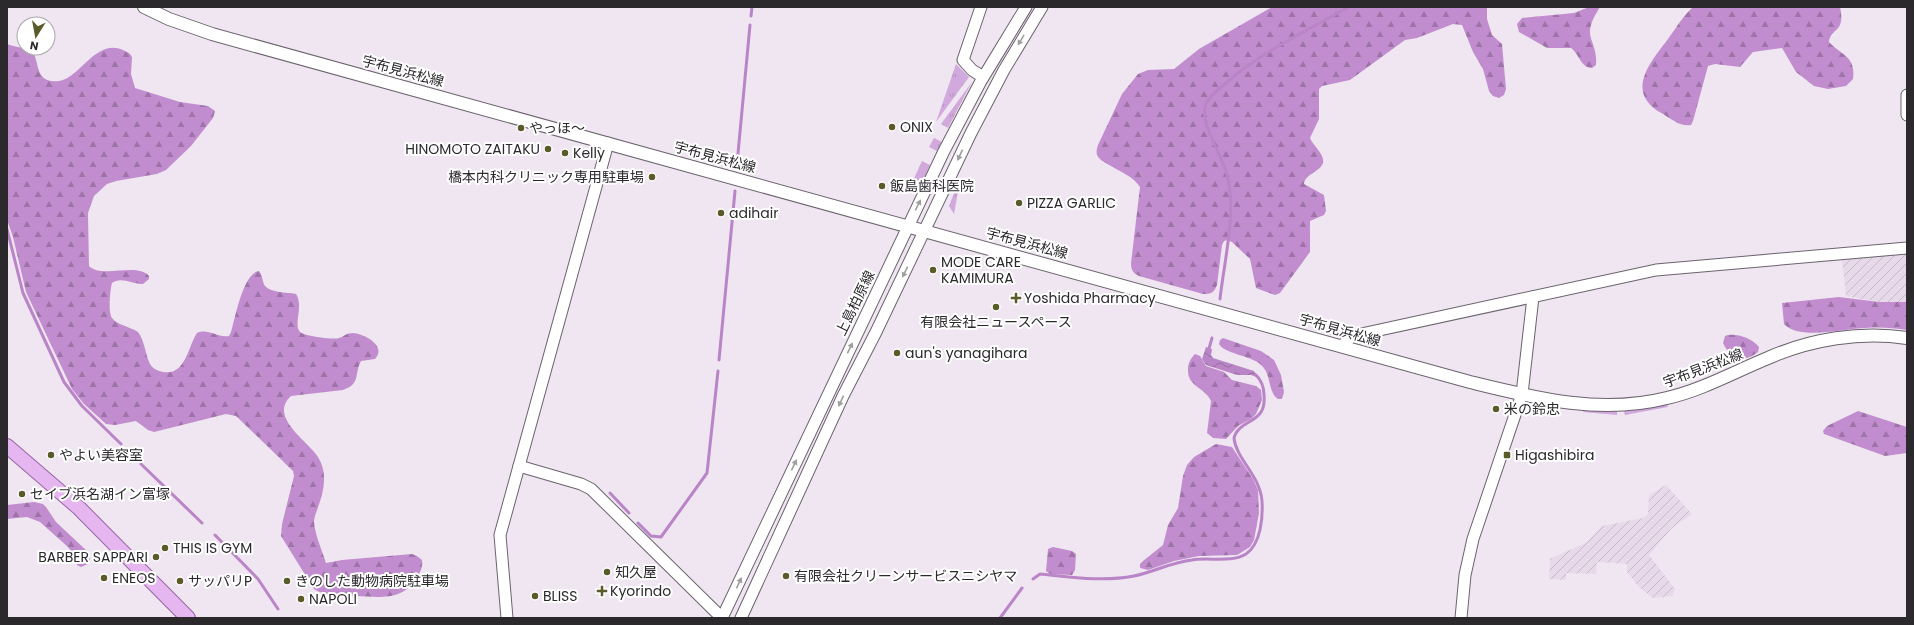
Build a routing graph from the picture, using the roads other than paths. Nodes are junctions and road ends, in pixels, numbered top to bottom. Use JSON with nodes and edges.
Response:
{"nodes":[{"id":1,"x":144,"y":7,"type":"edge"},
{"id":2,"x":981,"y":7,"type":"edge"},
{"id":3,"x":1026,"y":7,"type":"edge"},
{"id":4,"x":1042,"y":7,"type":"edge"},
{"id":5,"x":983,"y":77,"type":"junction"},
{"id":6,"x":1907,"y":95,"type":"edge"},
{"id":7,"x":1907,"y":115,"type":"edge"},
{"id":8,"x":608,"y":143,"type":"junction"},
{"id":9,"x":908,"y":226,"type":"junction"},
{"id":10,"x":925,"y":230,"type":"junction"},
{"id":11,"x":1907,"y":248,"type":"edge"},
{"id":12,"x":1533,"y":297,"type":"junction"},
{"id":13,"x":1907,"y":338,"type":"edge"},
{"id":14,"x":1342,"y":346,"type":"junction"},
{"id":15,"x":1522,"y":394,"type":"junction"},
{"id":16,"x":8,"y":448,"type":"edge"},
{"id":17,"x":519,"y":466,"type":"junction"},
{"id":18,"x":188,"y":618,"type":"edge"},
{"id":19,"x":507,"y":618,"type":"edge"},
{"id":20,"x":722,"y":618,"type":"edge"},
{"id":21,"x":741,"y":618,"type":"edge"},
{"id":22,"x":1461,"y":618,"type":"edge"}],
"edges":[{"from":1,"to":8,"type":"main road","name":"宇布見浜松線"},
{"from":2,"to":5,"type":"street"},
{"from":3,"to":5,"type":"street","name":"上島柏原線"},
{"from":4,"to":10,"type":"street","one_way":true},
{"from":9,"to":5,"type":"street","name":"上島柏原線","one_way":true},
{"from":6,"to":7,"type":"street"},
{"from":8,"to":9,"type":"main road","name":"宇布見浜松線"},
{"from":8,"to":17,"type":"street"},
{"from":9,"to":10,"type":"main road","name":"宇布見浜松線"},
{"from":20,"to":9,"type":"street","name":"上島柏原線","one_way":true},
{"from":10,"to":14,"type":"main road","name":"宇布見浜松線"},
{"from":10,"to":21,"type":"street","one_way":true},
{"from":11,"to":12,"type":"street"},
{"from":12,"to":14,"type":"street"},
{"from":12,"to":15,"type":"street"},
{"from":13,"to":15,"type":"main road","name":"宇布見浜松線"},
{"from":14,"to":15,"type":"main road","name":"宇布見浜松線"},
{"from":15,"to":22,"type":"street"},
{"from":16,"to":18,"type":"main road"},
{"from":17,"to":19,"type":"street"},
{"from":17,"to":20,"type":"street"}]}
